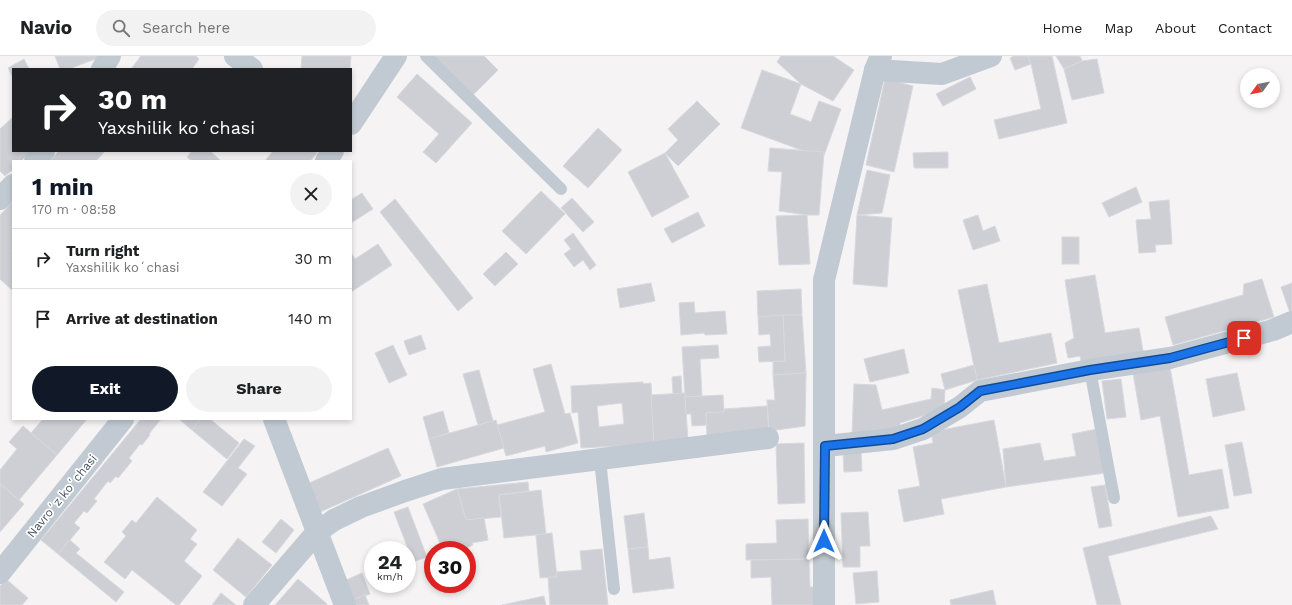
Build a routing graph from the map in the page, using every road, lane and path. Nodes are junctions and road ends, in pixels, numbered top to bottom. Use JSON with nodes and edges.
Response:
{"nodes":[{"id":1,"x":110,"y":56,"type":"edge"},
{"id":2,"x":235,"y":56,"type":"edge"},
{"id":3,"x":396,"y":56,"type":"edge"},
{"id":4,"x":426,"y":56,"type":"edge"},
{"id":5,"x":991,"y":56,"type":"edge"},
{"id":6,"x":878,"y":63,"type":"edge"},
{"id":7,"x":103,"y":68,"type":"edge"},
{"id":8,"x":251,"y":68,"type":"edge"},
{"id":9,"x":352,"y":122,"type":"edge"},
{"id":10,"x":43,"y":152,"type":"edge"},
{"id":11,"x":36,"y":160,"type":"edge"},
{"id":12,"x":12,"y":186,"type":"edge"},
{"id":13,"x":561,"y":189,"type":"dead end"},
{"id":14,"x":0,"y":199,"type":"edge"},
{"id":15,"x":1292,"y":322,"type":"edge"},
{"id":16,"x":1090,"y":370,"type":"junction"},
{"id":17,"x":122,"y":420,"type":"edge"},
{"id":18,"x":274,"y":420,"type":"edge"},
{"id":19,"x":768,"y":438,"type":"dead end"},
{"id":20,"x":825,"y":446,"type":"junction"},
{"id":21,"x":600,"y":460,"type":"junction"},
{"id":22,"x":1114,"y":498,"type":"dead end"},
{"id":23,"x":317,"y":532,"type":"junction"},
{"id":24,"x":0,"y":573,"type":"edge"},
{"id":25,"x":614,"y":589,"type":"dead end"},
{"id":26,"x":254,"y":605,"type":"edge"},
{"id":27,"x":345,"y":605,"type":"edge"},
{"id":28,"x":824,"y":605,"type":"edge"}],
"edges":[{"from":1,"to":7,"type":"street"},
{"from":2,"to":8,"type":"street"},
{"from":3,"to":9,"type":"street"},
{"from":4,"to":13,"type":"lane"},
{"from":5,"to":6,"type":"street"},
{"from":6,"to":20,"type":"street"},
{"from":10,"to":11,"type":"street"},
{"from":12,"to":14,"type":"street"},
{"from":15,"to":16,"type":"street"},
{"from":16,"to":20,"type":"street"},
{"from":16,"to":22,"type":"lane"},
{"from":17,"to":24,"type":"street","name":"Navroʻz koʻchasi"},
{"from":18,"to":23,"type":"street"},
{"from":19,"to":21,"type":"street"},
{"from":20,"to":28,"type":"street"},
{"from":21,"to":23,"type":"street"},
{"from":21,"to":25,"type":"lane"},
{"from":23,"to":26,"type":"street"},
{"from":23,"to":27,"type":"street"}]}
